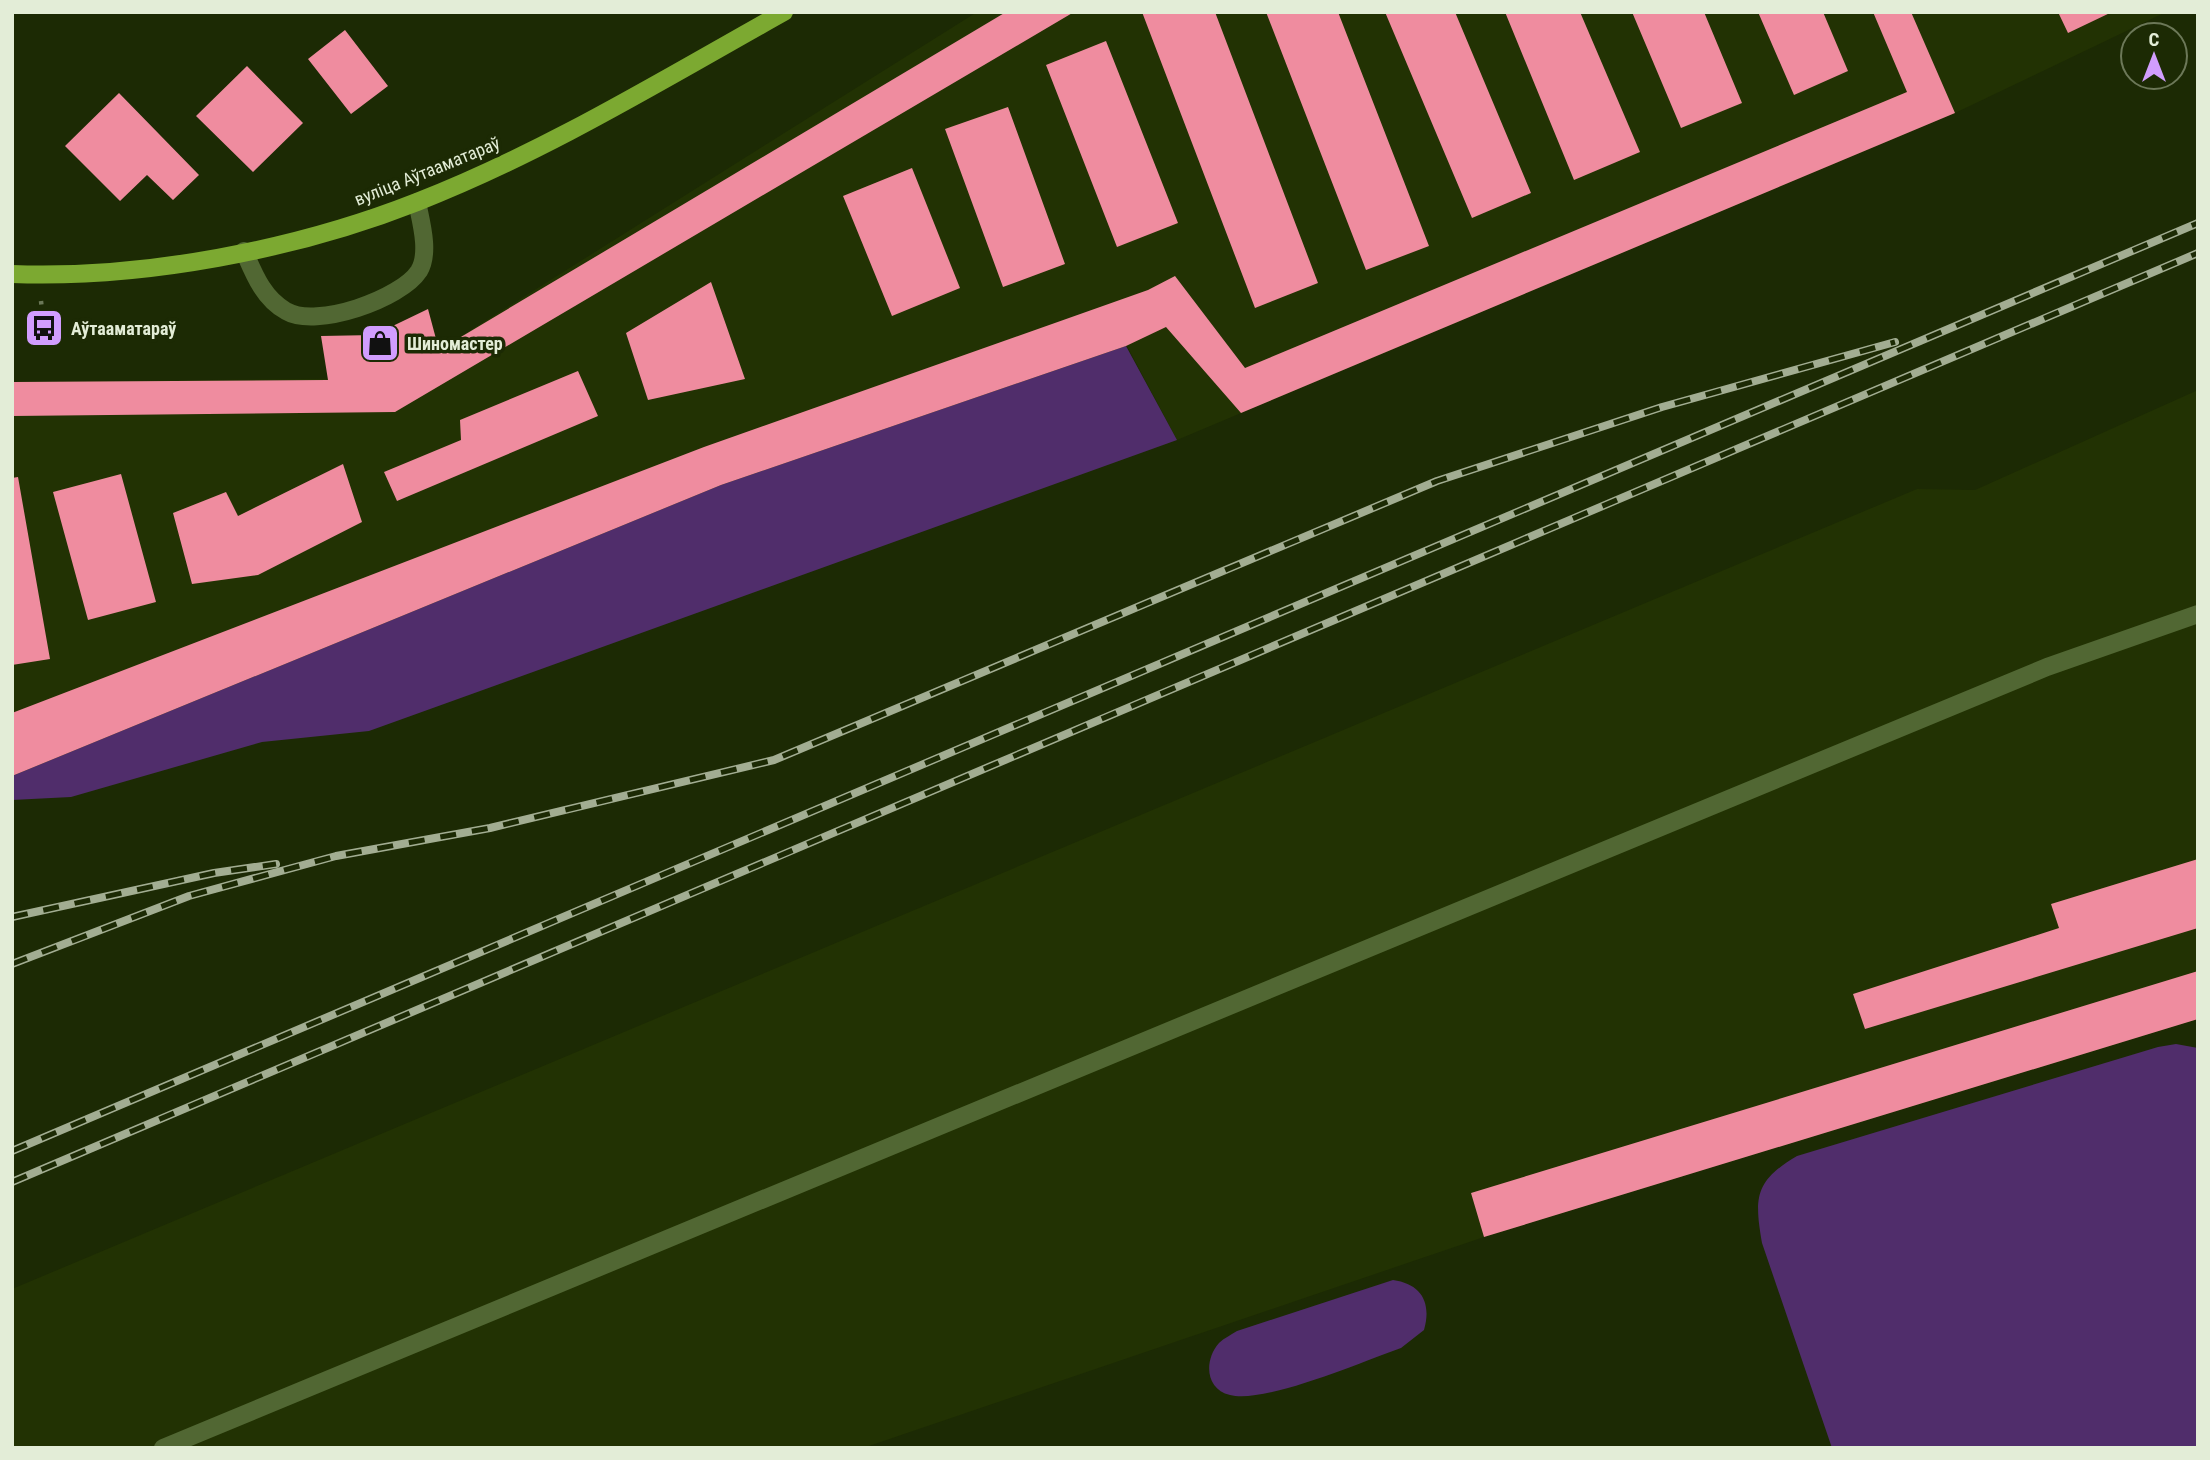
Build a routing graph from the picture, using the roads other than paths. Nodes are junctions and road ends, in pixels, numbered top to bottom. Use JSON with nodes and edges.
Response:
{"nodes":[{"id":1,"x":784,"y":12,"type":"edge"},
{"id":2,"x":417,"y":202,"type":"junction"},
{"id":3,"x":244,"y":251,"type":"junction"},
{"id":4,"x":12,"y":274,"type":"edge"},
{"id":5,"x":2198,"y":614,"type":"edge"},
{"id":6,"x":163,"y":1448,"type":"edge"}],
"edges":[{"from":1,"to":2,"type":"main road","name":"вуліца Аўтааматараў"},
{"from":2,"to":3,"type":"main road","name":"вуліца Аўтааматараў"},
{"from":2,"to":3,"type":"lane"},
{"from":3,"to":4,"type":"main road","name":"вуліца Аўтааматараў"},
{"from":5,"to":6,"type":"lane"}]}
